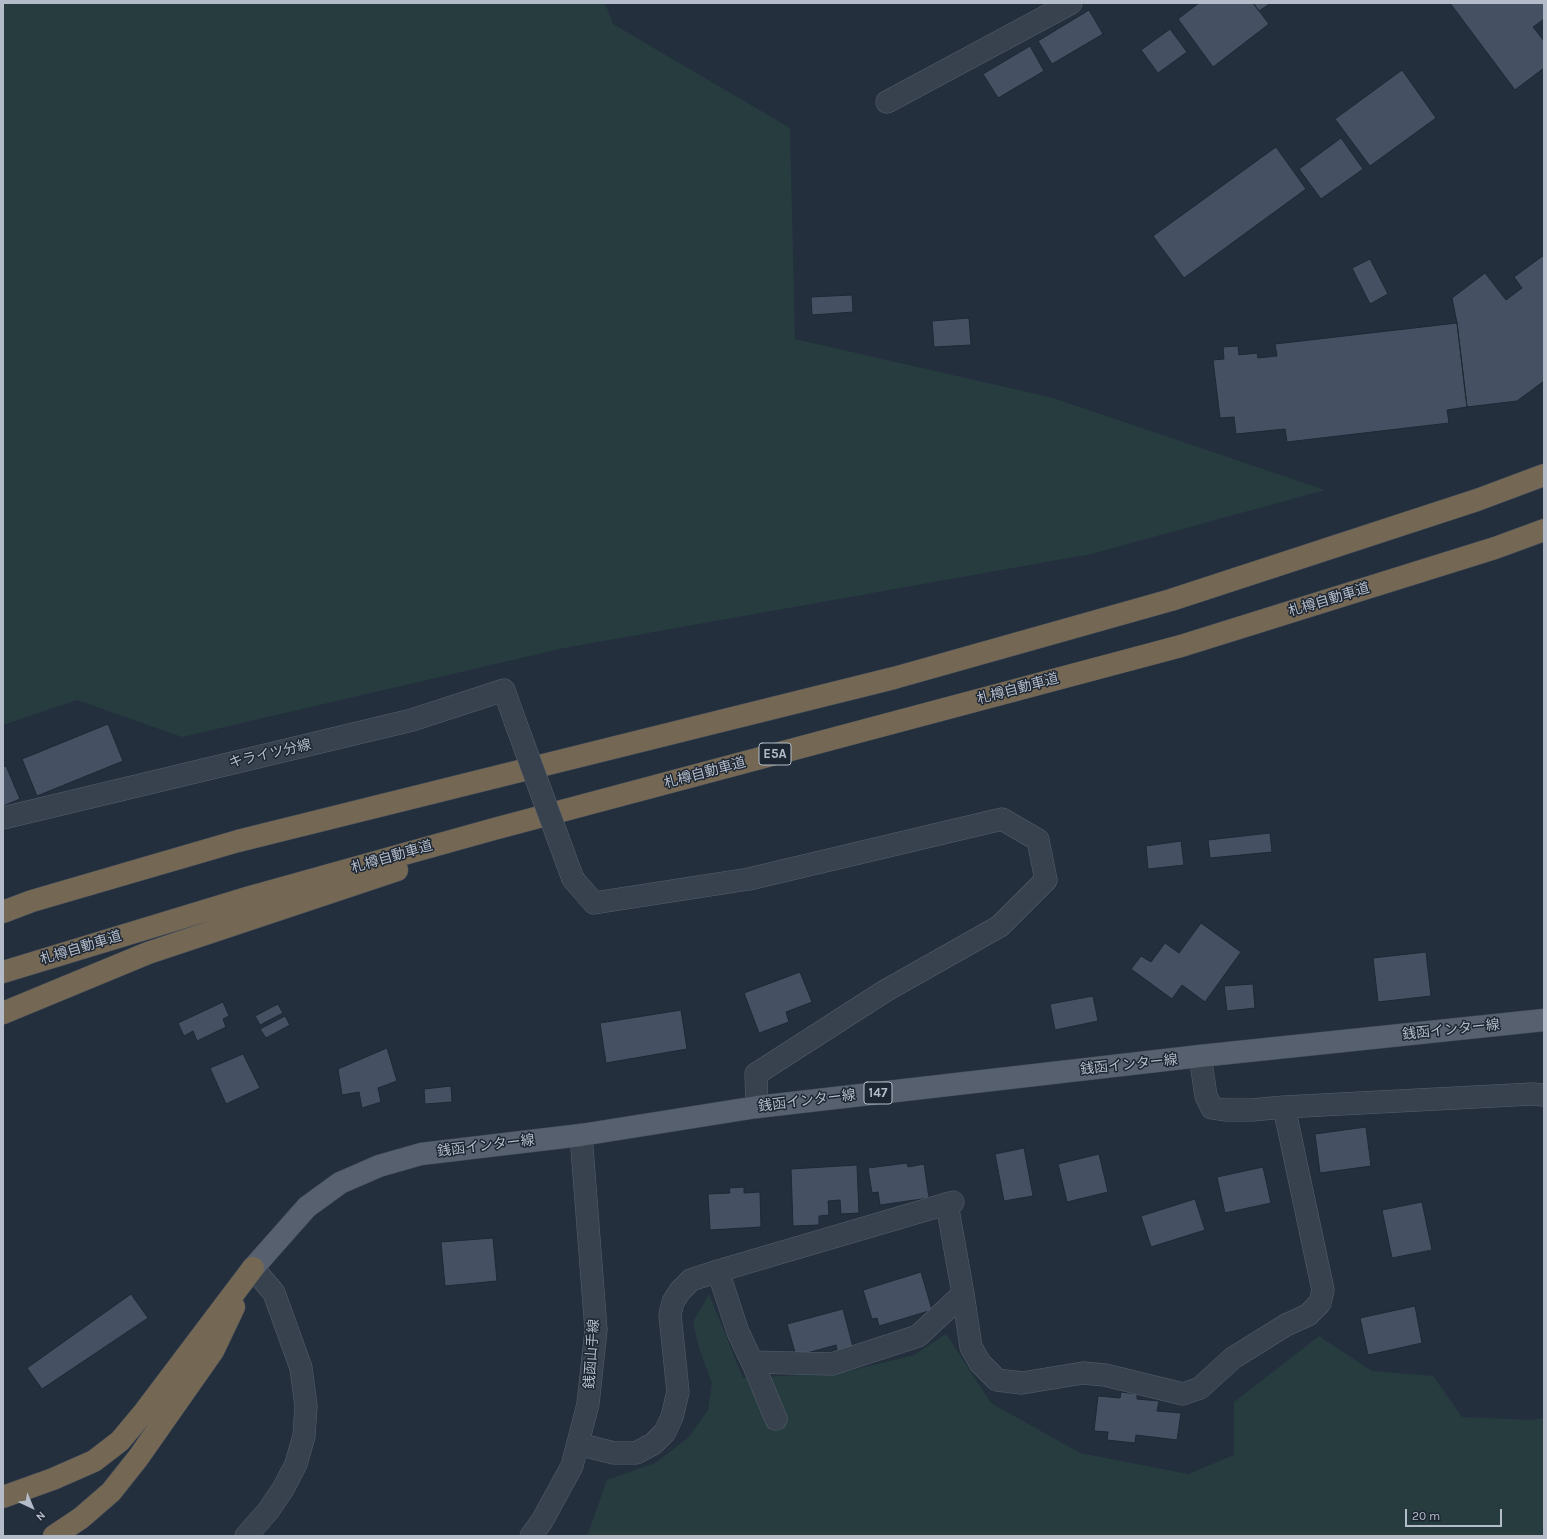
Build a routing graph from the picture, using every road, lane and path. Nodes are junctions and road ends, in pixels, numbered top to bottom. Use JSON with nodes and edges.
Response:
{"nodes":[{"id":1,"x":1071,"y":3,"type":"edge"},
{"id":2,"x":887,"y":102,"type":"dead end"},
{"id":3,"x":1544,"y":475,"type":"edge"},
{"id":4,"x":1544,"y":530,"type":"edge"},
{"id":5,"x":3,"y":818,"type":"edge"},
{"id":6,"x":494,"y":829,"type":"junction"},
{"id":7,"x":32,"y":901,"type":"junction"},
{"id":8,"x":3,"y":907,"type":"edge"},
{"id":9,"x":3,"y":912,"type":"edge"},
{"id":10,"x":3,"y":972,"type":"edge"},
{"id":11,"x":3,"y":1013,"type":"edge"},
{"id":12,"x":1544,"y":1020,"type":"edge"},
{"id":13,"x":1200,"y":1056,"type":"junction"},
{"id":14,"x":1544,"y":1095,"type":"edge"},
{"id":15,"x":757,"y":1107,"type":"junction"},
{"id":16,"x":1284,"y":1107,"type":"junction"},
{"id":17,"x":582,"y":1135,"type":"junction"},
{"id":18,"x":253,"y":1268,"type":"junction"},
{"id":19,"x":718,"y":1271,"type":"junction"},
{"id":20,"x":964,"y":1294,"type":"junction"},
{"id":21,"x":752,"y":1362,"type":"junction"},
{"id":22,"x":776,"y":1419,"type":"dead end"},
{"id":23,"x":578,"y":1444,"type":"junction"},
{"id":24,"x":3,"y":1497,"type":"edge"},
{"id":25,"x":54,"y":1536,"type":"edge"},
{"id":26,"x":246,"y":1536,"type":"edge"},
{"id":27,"x":531,"y":1536,"type":"edge"}],
"edges":[{"from":1,"to":2,"type":"street"},
{"from":3,"to":7,"type":"highway"},
{"from":4,"to":6,"type":"highway","name":"札樽自動車道","number":"E5A"},
{"from":5,"to":15,"type":"street","name":"キライツ分線","bridge":true},
{"from":6,"to":10,"type":"highway","name":"札樽自動車道","number":"E5A"},
{"from":6,"to":11,"type":"highway"},
{"from":7,"to":8,"type":"highway"},
{"from":7,"to":9,"type":"highway"},
{"from":12,"to":13,"type":"main road","name":"銭函インター線","number":"147"},
{"from":13,"to":15,"type":"main road","name":"銭函インター線","number":"147"},
{"from":13,"to":16,"type":"street"},
{"from":14,"to":16,"type":"street"},
{"from":15,"to":17,"type":"main road","name":"銭函インター線","number":"147"},
{"from":16,"to":20,"type":"street"},
{"from":17,"to":18,"type":"main road","name":"銭函インター線","number":"147"},
{"from":17,"to":23,"type":"street","name":"銭函山手線"},
{"from":18,"to":24,"type":"highway"},
{"from":18,"to":25,"type":"highway"},
{"from":18,"to":26,"type":"street"},
{"from":19,"to":20,"type":"street"},
{"from":19,"to":21,"type":"street"},
{"from":19,"to":23,"type":"street"},
{"from":20,"to":21,"type":"street"},
{"from":21,"to":22,"type":"street"},
{"from":23,"to":27,"type":"street","name":"銭函山手線"}]}
